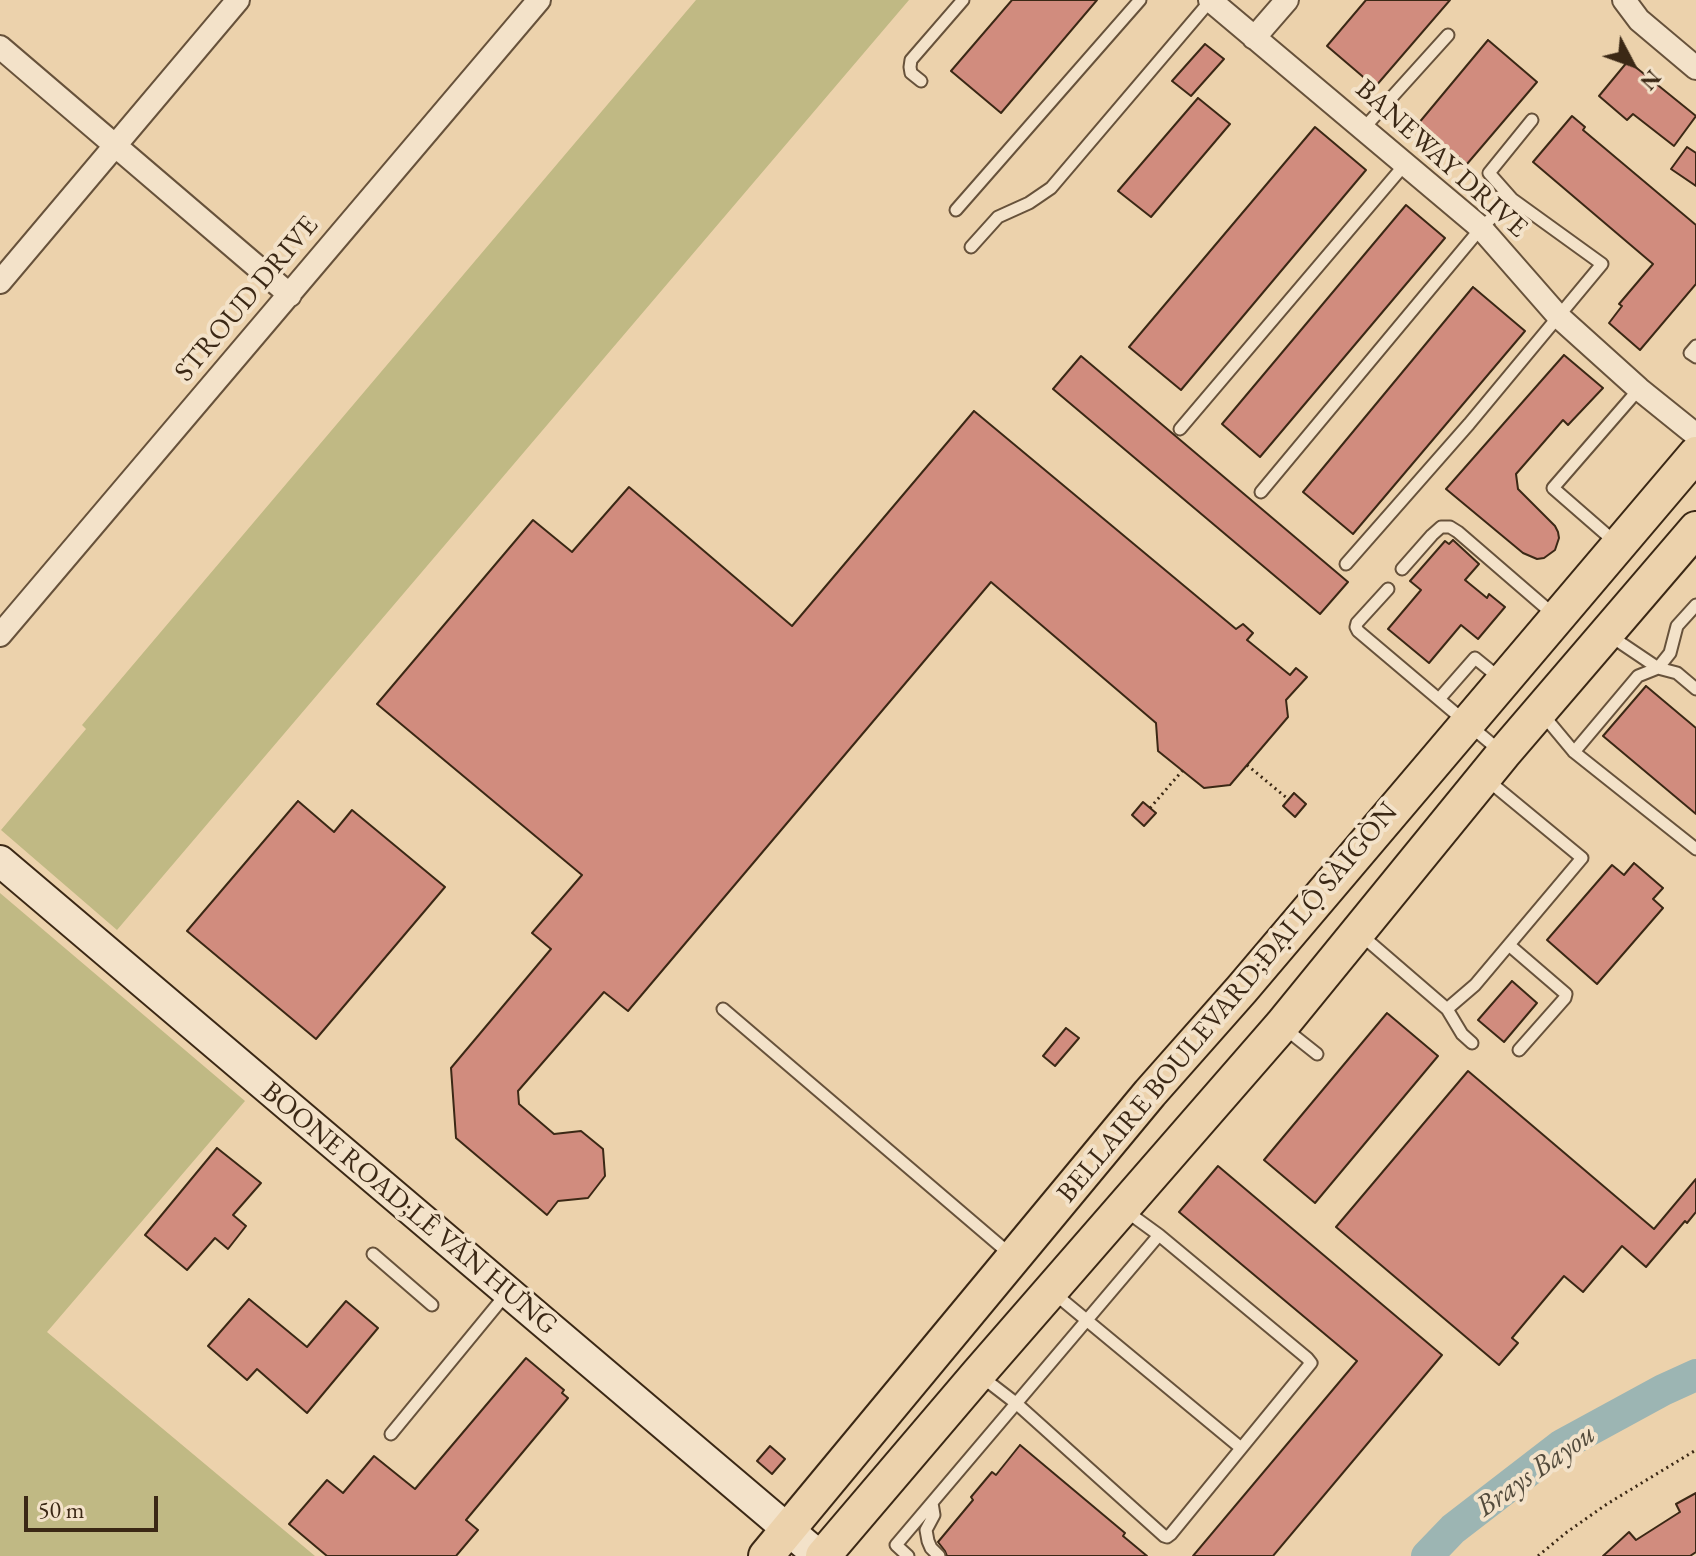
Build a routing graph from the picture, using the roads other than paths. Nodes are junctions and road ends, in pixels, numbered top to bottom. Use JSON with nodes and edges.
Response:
{"nodes":[{"id":1,"x":238,"y":0,"type":"edge"},
{"id":2,"x":539,"y":0,"type":"edge"},
{"id":3,"x":963,"y":0,"type":"edge"},
{"id":4,"x":1140,"y":0,"type":"edge"},
{"id":5,"x":1210,"y":0,"type":"edge"},
{"id":6,"x":1287,"y":0,"type":"edge"},
{"id":7,"x":1626,"y":4,"type":"edge"},
{"id":8,"x":1448,"y":35,"type":"dead end"},
{"id":9,"x":1254,"y":38,"type":"junction"},
{"id":10,"x":0,"y":47,"type":"edge"},
{"id":11,"x":1696,"y":68,"type":"edge"},
{"id":12,"x":921,"y":81,"type":"dead end"},
{"id":13,"x":1532,"y":120,"type":"dead end"},
{"id":14,"x":1364,"y":128,"type":"junction"},
{"id":15,"x":116,"y":145,"type":"junction"},
{"id":16,"x":1406,"y":163,"type":"junction"},
{"id":17,"x":1512,"y":199,"type":"junction"},
{"id":18,"x":956,"y":210,"type":"dead end"},
{"id":19,"x":1481,"y":228,"type":"junction"},
{"id":20,"x":971,"y":247,"type":"dead end"},
{"id":21,"x":0,"y":282,"type":"edge"},
{"id":22,"x":290,"y":295,"type":"junction"},
{"id":23,"x":1559,"y":317,"type":"junction"},
{"id":24,"x":1696,"y":346,"type":"edge"},
{"id":25,"x":1696,"y":357,"type":"edge"},
{"id":26,"x":1639,"y":389,"type":"junction"},
{"id":27,"x":1180,"y":429,"type":"dead end"},
{"id":28,"x":1696,"y":435,"type":"edge"},
{"id":29,"x":1696,"y":454,"type":"edge"},
{"id":30,"x":1261,"y":492,"type":"dead end"},
{"id":31,"x":1696,"y":529,"type":"edge"},
{"id":32,"x":1619,"y":545,"type":"junction"},
{"id":33,"x":1346,"y":564,"type":"dead end"},
{"id":34,"x":1402,"y":569,"type":"dead end"},
{"id":35,"x":1388,"y":589,"type":"dead end"},
{"id":36,"x":1696,"y":605,"type":"edge"},
{"id":37,"x":1556,"y":617,"type":"junction"},
{"id":38,"x":1607,"y":634,"type":"junction"},
{"id":39,"x":0,"y":635,"type":"edge"},
{"id":40,"x":1658,"y":668,"type":"junction"},
{"id":41,"x":1503,"y":680,"type":"junction"},
{"id":42,"x":1696,"y":689,"type":"edge"},
{"id":43,"x":1439,"y":699,"type":"junction"},
{"id":44,"x":1541,"y":712,"type":"junction"},
{"id":45,"x":1466,"y":723,"type":"junction"},
{"id":46,"x":1574,"y":752,"type":"junction"},
{"id":47,"x":1494,"y":766,"type":"junction"},
{"id":48,"x":1696,"y":849,"type":"edge"},
{"id":49,"x":0,"y":861,"type":"edge"},
{"id":50,"x":1357,"y":933,"type":"junction"},
{"id":51,"x":1509,"y":945,"type":"junction"},
{"id":52,"x":1242,"y":989,"type":"junction"},
{"id":53,"x":723,"y":1009,"type":"dead end"},
{"id":54,"x":1447,"y":1009,"type":"junction"},
{"id":55,"x":1282,"y":1025,"type":"junction"},
{"id":56,"x":1472,"y":1043,"type":"dead end"},
{"id":57,"x":1519,"y":1050,"type":"dead end"},
{"id":58,"x":1317,"y":1054,"type":"dead end"},
{"id":59,"x":1061,"y":1200,"type":"junction"},
{"id":60,"x":1123,"y":1208,"type":"junction"},
{"id":61,"x":1159,"y":1235,"type":"junction"},
{"id":62,"x":373,"y":1254,"type":"dead end"},
{"id":63,"x":1014,"y":1257,"type":"junction"},
{"id":64,"x":1052,"y":1291,"type":"junction"},
{"id":65,"x":508,"y":1293,"type":"junction"},
{"id":66,"x":432,"y":1305,"type":"dead end"},
{"id":67,"x":1087,"y":1320,"type":"junction"},
{"id":68,"x":978,"y":1374,"type":"junction"},
{"id":69,"x":1017,"y":1404,"type":"junction"},
{"id":70,"x":391,"y":1434,"type":"dead end"},
{"id":71,"x":1241,"y":1448,"type":"junction"},
{"id":72,"x":932,"y":1503,"type":"junction"},
{"id":73,"x":776,"y":1543,"type":"edge"},
{"id":74,"x":821,"y":1556,"type":"edge"},
{"id":75,"x":908,"y":1556,"type":"edge"},
{"id":76,"x":939,"y":1556,"type":"edge"}],
"edges":[{"from":1,"to":15,"type":"street"},
{"from":2,"to":22,"type":"street","name":"STROUD DRIVE"},
{"from":3,"to":12,"type":"lane"},
{"from":4,"to":18,"type":"lane"},
{"from":5,"to":9,"type":"street","name":"BANEWAY DRIVE"},
{"from":5,"to":20,"type":"lane"},
{"from":6,"to":9,"type":"street"},
{"from":7,"to":11,"type":"street"},
{"from":8,"to":14,"type":"lane"},
{"from":9,"to":14,"type":"street","name":"BANEWAY DRIVE"},
{"from":10,"to":15,"type":"street"},
{"from":13,"to":17,"type":"lane"},
{"from":14,"to":16,"type":"street","name":"BANEWAY DRIVE"},
{"from":15,"to":21,"type":"street"},
{"from":15,"to":22,"type":"street"},
{"from":16,"to":19,"type":"street","name":"BANEWAY DRIVE"},
{"from":16,"to":27,"type":"lane"},
{"from":17,"to":19,"type":"lane"},
{"from":17,"to":23,"type":"lane"},
{"from":19,"to":23,"type":"street","name":"BANEWAY DRIVE"},
{"from":19,"to":30,"type":"lane"},
{"from":22,"to":39,"type":"street","name":"STROUD DRIVE"},
{"from":23,"to":26,"type":"street","name":"BANEWAY DRIVE"},
{"from":23,"to":33,"type":"lane"},
{"from":24,"to":25,"type":"lane"},
{"from":26,"to":28,"type":"street","name":"BANEWAY DRIVE"},
{"from":26,"to":32,"type":"lane"},
{"from":29,"to":32,"type":"main road","name":"BELLAIRE BOULEVARD;ĐẠI LỘ SÀIGÒN"},
{"from":31,"to":38,"type":"main road","name":"BELLAIRE BOULEVARD;ĐẠI LỘ SÀIGÒN"},
{"from":32,"to":37,"type":"main road","name":"BELLAIRE BOULEVARD;ĐẠI LỘ SÀIGÒN"},
{"from":34,"to":37,"type":"lane"},
{"from":35,"to":43,"type":"lane"},
{"from":36,"to":40,"type":"lane"},
{"from":37,"to":41,"type":"main road","name":"BELLAIRE BOULEVARD;ĐẠI LỘ SÀIGÒN"},
{"from":38,"to":40,"type":"lane"},
{"from":38,"to":44,"type":"main road","name":"BELLAIRE BOULEVARD;ĐẠI LỘ SÀIGÒN"},
{"from":40,"to":42,"type":"lane"},
{"from":40,"to":46,"type":"lane"},
{"from":41,"to":43,"type":"lane"},
{"from":41,"to":45,"type":"main road","name":"BELLAIRE BOULEVARD;ĐẠI LỘ SÀIGÒN"},
{"from":43,"to":45,"type":"lane"},
{"from":44,"to":46,"type":"lane"},
{"from":44,"to":47,"type":"main road","name":"BELLAIRE BOULEVARD;ĐẠI LỘ SÀIGÒN"},
{"from":45,"to":47,"type":"lane"},
{"from":45,"to":52,"type":"main road","name":"BELLAIRE BOULEVARD;ĐẠI LỘ SÀIGÒN"},
{"from":46,"to":48,"type":"lane"},
{"from":47,"to":50,"type":"main road","name":"BELLAIRE BOULEVARD;ĐẠI LỘ SÀIGÒN"},
{"from":47,"to":51,"type":"lane"},
{"from":49,"to":65,"type":"street","name":"BOONE ROAD;LÊ VĂN HƯNG"},
{"from":50,"to":54,"type":"lane"},
{"from":50,"to":55,"type":"main road","name":"BELLAIRE BOULEVARD;ĐẠI LỘ SÀIGÒN"},
{"from":51,"to":54,"type":"lane"},
{"from":51,"to":57,"type":"lane"},
{"from":52,"to":55,"type":"main road"},
{"from":52,"to":59,"type":"main road","name":"BELLAIRE BOULEVARD;ĐẠI LỘ SÀIGÒN"},
{"from":53,"to":63,"type":"lane"},
{"from":54,"to":56,"type":"lane"},
{"from":55,"to":58,"type":"lane"},
{"from":55,"to":60,"type":"main road","name":"BELLAIRE BOULEVARD;ĐẠI LỘ SÀIGÒN"},
{"from":59,"to":63,"type":"main road","name":"BELLAIRE BOULEVARD;ĐẠI LỘ SÀIGÒN"},
{"from":59,"to":64,"type":"main road"},
{"from":60,"to":61,"type":"lane"},
{"from":60,"to":64,"type":"main road","name":"BELLAIRE BOULEVARD;ĐẠI LỘ SÀIGÒN"},
{"from":61,"to":67,"type":"lane"},
{"from":61,"to":71,"type":"lane"},
{"from":62,"to":66,"type":"lane"},
{"from":63,"to":73,"type":"main road","name":"BELLAIRE BOULEVARD;ĐẠI LỘ SÀIGÒN"},
{"from":64,"to":67,"type":"lane"},
{"from":64,"to":68,"type":"main road","name":"BELLAIRE BOULEVARD;ĐẠI LỘ SÀIGÒN"},
{"from":65,"to":70,"type":"lane"},
{"from":65,"to":73,"type":"street","name":"BOONE ROAD;LÊ VĂN HƯNG"},
{"from":67,"to":69,"type":"lane"},
{"from":67,"to":71,"type":"lane"},
{"from":68,"to":69,"type":"lane"},
{"from":68,"to":74,"type":"main road","name":"BELLAIRE BOULEVARD;ĐẠI LỘ SÀIGÒN"},
{"from":69,"to":71,"type":"lane"},
{"from":69,"to":72,"type":"lane"},
{"from":72,"to":75,"type":"lane"},
{"from":72,"to":76,"type":"lane"},
{"from":73,"to":74,"type":"street","name":"BOONE ROAD;LÊ VĂN HƯNG"}]}
